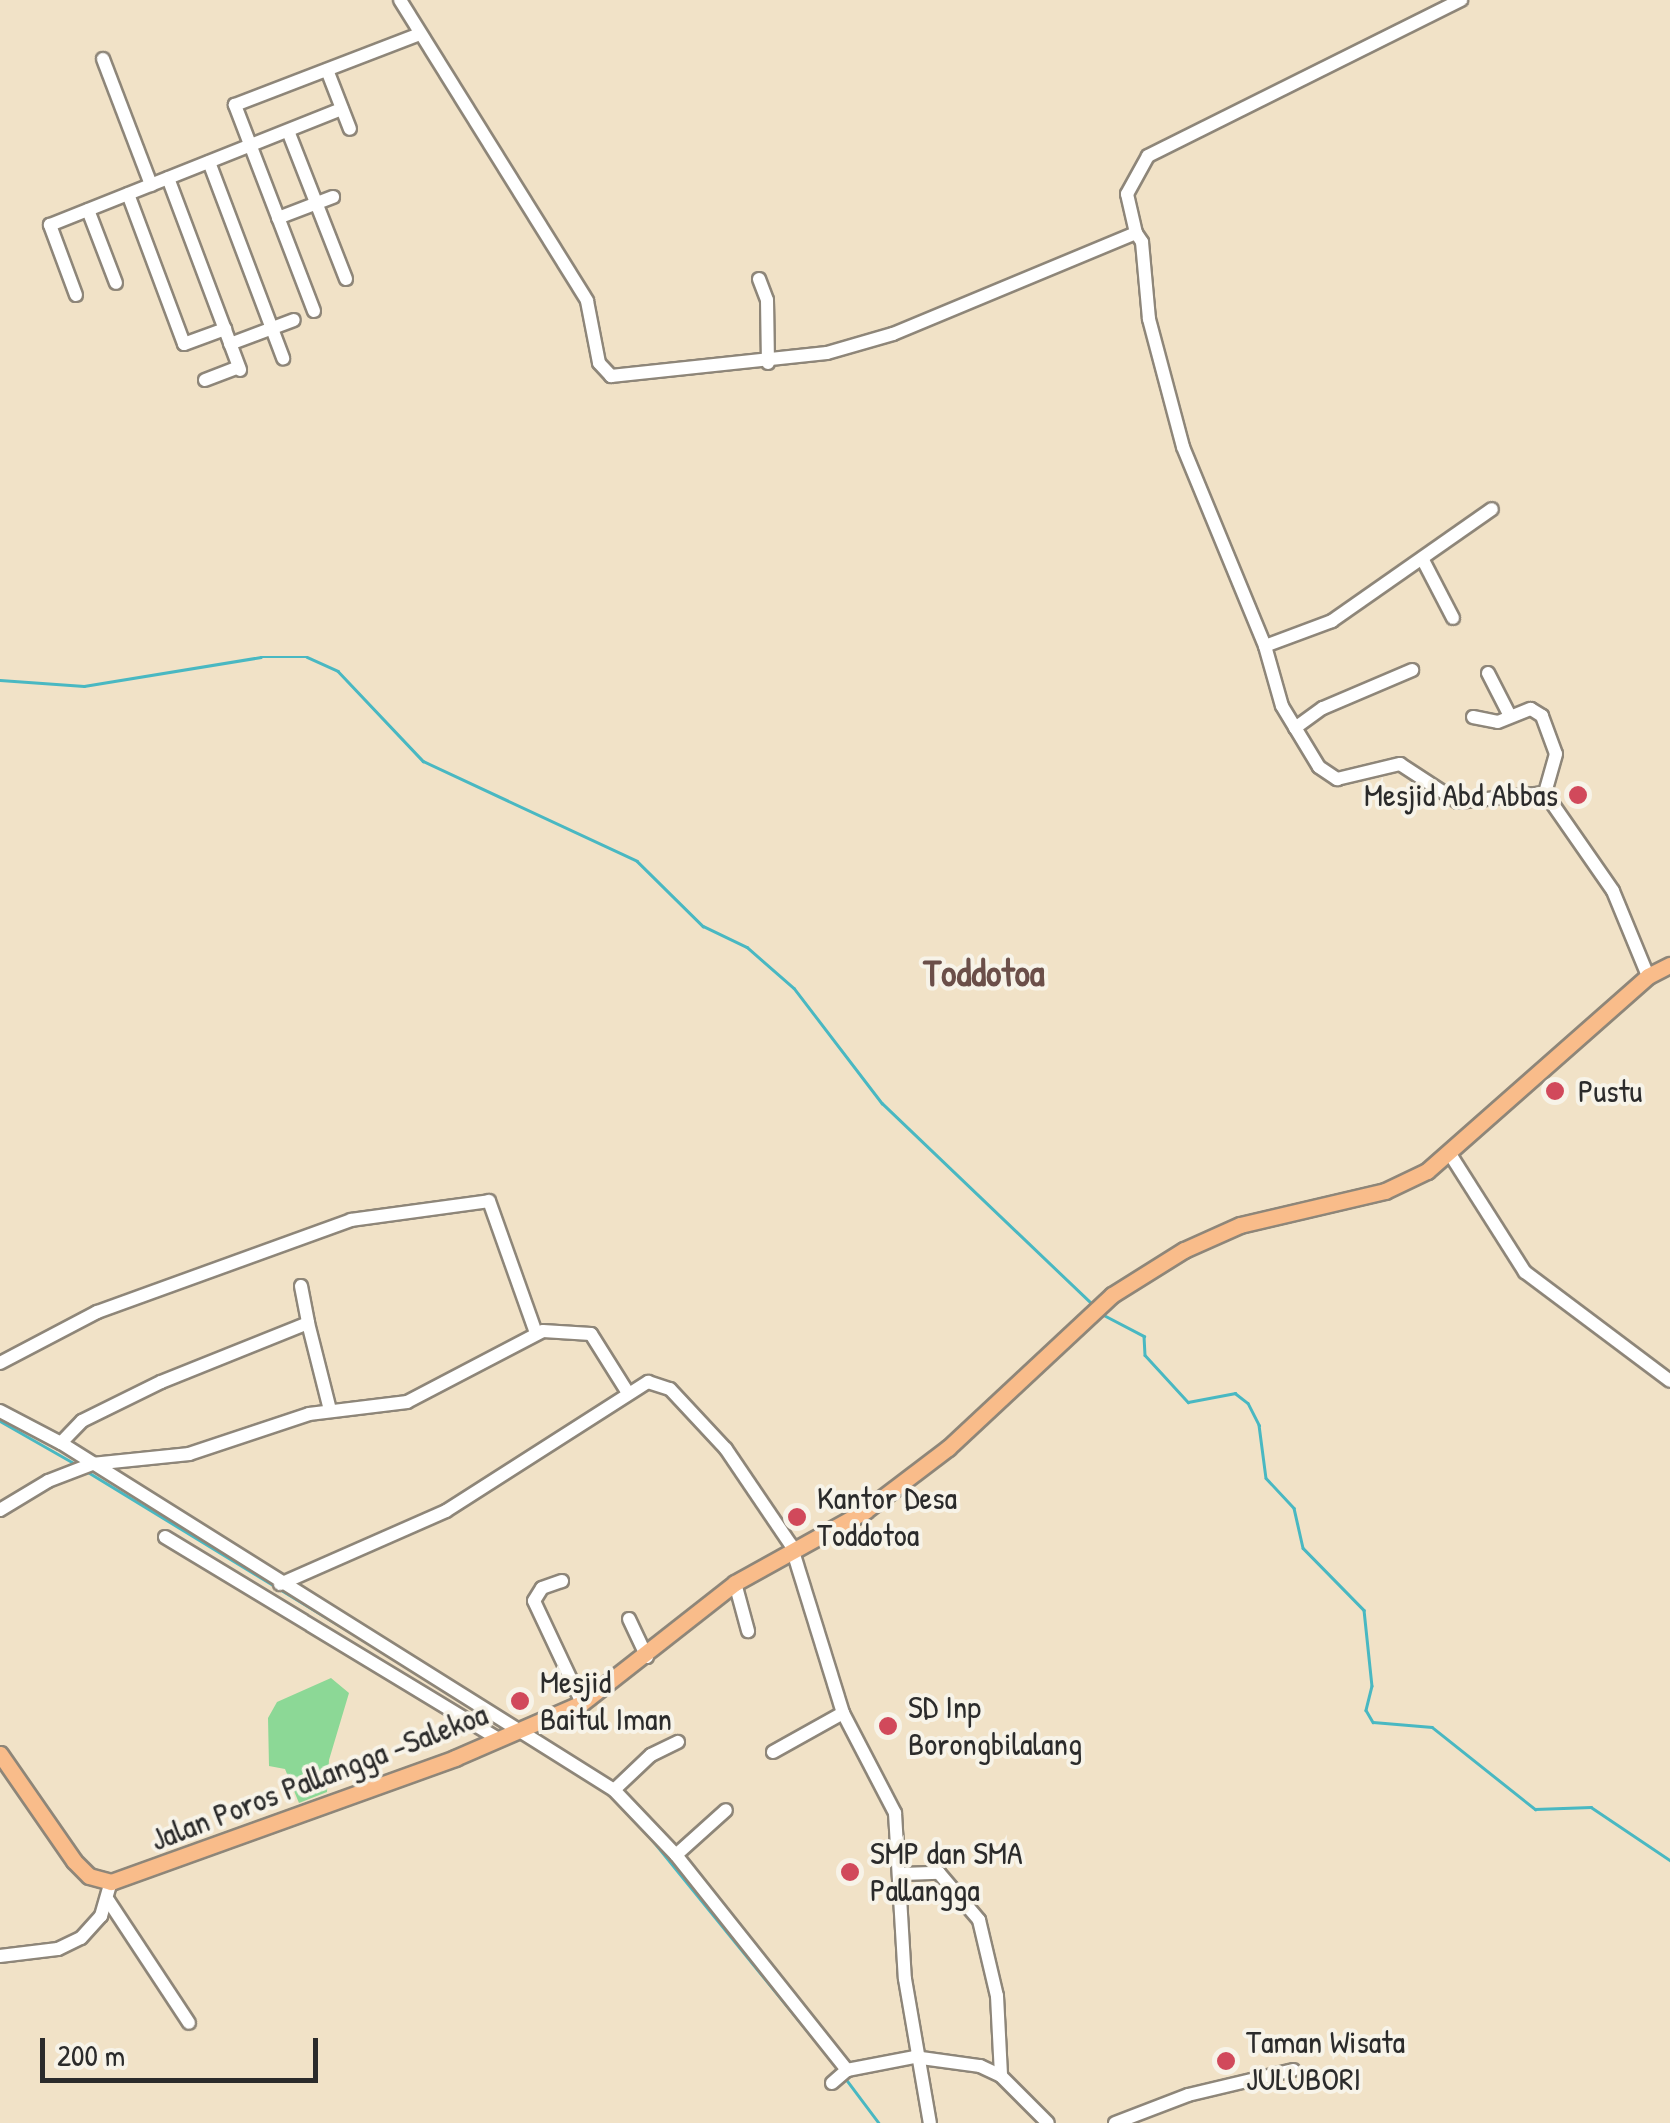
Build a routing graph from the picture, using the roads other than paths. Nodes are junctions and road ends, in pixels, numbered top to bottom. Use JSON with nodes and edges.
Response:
{"nodes":[{"id":1,"x":400,"y":0,"type":"edge"},
{"id":2,"x":1460,"y":0,"type":"edge"},
{"id":3,"x":417,"y":35,"type":"junction"},
{"id":4,"x":104,"y":58,"type":"dead end"},
{"id":5,"x":327,"y":70,"type":"junction"},
{"id":6,"x":342,"y":109,"type":"junction"},
{"id":7,"x":288,"y":130,"type":"junction"},
{"id":8,"x":350,"y":130,"type":"dead end"},
{"id":9,"x":250,"y":146,"type":"junction"},
{"id":10,"x":209,"y":162,"type":"junction"},
{"id":11,"x":168,"y":178,"type":"junction"},
{"id":12,"x":151,"y":185,"type":"junction"},
{"id":13,"x":128,"y":194,"type":"junction"},
{"id":14,"x":332,"y":197,"type":"dead end"},
{"id":15,"x":316,"y":203,"type":"junction"},
{"id":16,"x":88,"y":210,"type":"junction"},
{"id":17,"x":278,"y":218,"type":"junction"},
{"id":18,"x":1136,"y":233,"type":"junction"},
{"id":19,"x":346,"y":279,"type":"dead end"},
{"id":20,"x":759,"y":279,"type":"dead end"},
{"id":21,"x":116,"y":283,"type":"dead end"},
{"id":22,"x":76,"y":295,"type":"dead end"},
{"id":23,"x":314,"y":311,"type":"dead end"},
{"id":24,"x":294,"y":320,"type":"dead end"},
{"id":25,"x":224,"y":329,"type":"junction"},
{"id":26,"x":272,"y":329,"type":"junction"},
{"id":27,"x":230,"y":344,"type":"junction"},
{"id":28,"x":282,"y":358,"type":"dead end"},
{"id":29,"x":768,"y":364,"type":"junction"},
{"id":30,"x":205,"y":380,"type":"dead end"},
{"id":31,"x":1492,"y":509,"type":"dead end"},
{"id":32,"x":1424,"y":562,"type":"junction"},
{"id":33,"x":1453,"y":618,"type":"dead end"},
{"id":34,"x":1265,"y":646,"type":"junction"},
{"id":35,"x":1412,"y":670,"type":"dead end"},
{"id":36,"x":1488,"y":673,"type":"dead end"},
{"id":37,"x":1510,"y":716,"type":"junction"},
{"id":38,"x":1474,"y":717,"type":"dead end"},
{"id":39,"x":1295,"y":728,"type":"junction"},
{"id":40,"x":1544,"y":792,"type":"junction"},
{"id":41,"x":1670,"y":965,"type":"edge"},
{"id":42,"x":1648,"y":976,"type":"junction"},
{"id":43,"x":1450,"y":1154,"type":"junction"},
{"id":44,"x":300,"y":1286,"type":"dead end"},
{"id":45,"x":308,"y":1323,"type":"junction"},
{"id":46,"x":536,"y":1333,"type":"junction"},
{"id":47,"x":0,"y":1363,"type":"edge"},
{"id":48,"x":1670,"y":1380,"type":"edge"},
{"id":49,"x":628,"y":1393,"type":"junction"},
{"id":50,"x":330,"y":1410,"type":"junction"},
{"id":51,"x":0,"y":1411,"type":"edge"},
{"id":52,"x":62,"y":1443,"type":"junction"},
{"id":53,"x":86,"y":1468,"type":"junction"},
{"id":54,"x":0,"y":1510,"type":"edge"},
{"id":55,"x":165,"y":1537,"type":"dead end"},
{"id":56,"x":793,"y":1550,"type":"junction"},
{"id":57,"x":562,"y":1581,"type":"dead end"},
{"id":58,"x":735,"y":1583,"type":"junction"},
{"id":59,"x":280,"y":1584,"type":"junction"},
{"id":60,"x":629,"y":1619,"type":"dead end"},
{"id":61,"x":748,"y":1631,"type":"dead end"},
{"id":62,"x":646,"y":1656,"type":"junction"},
{"id":63,"x":582,"y":1704,"type":"junction"},
{"id":64,"x":843,"y":1713,"type":"junction"},
{"id":65,"x":511,"y":1734,"type":"junction"},
{"id":66,"x":678,"y":1742,"type":"dead end"},
{"id":67,"x":773,"y":1752,"type":"dead end"},
{"id":68,"x":0,"y":1754,"type":"edge"},
{"id":69,"x":614,"y":1790,"type":"junction"},
{"id":70,"x":726,"y":1810,"type":"dead end"},
{"id":71,"x":676,"y":1855,"type":"junction"},
{"id":72,"x":902,"y":1874,"type":"junction"},
{"id":73,"x":111,"y":1882,"type":"junction"},
{"id":74,"x":108,"y":1900,"type":"junction"},
{"id":75,"x":0,"y":1956,"type":"edge"},
{"id":76,"x":189,"y":2023,"type":"dead end"},
{"id":77,"x":914,"y":2057,"type":"junction"},
{"id":78,"x":1293,"y":2070,"type":"dead end"},
{"id":79,"x":1001,"y":2076,"type":"junction"},
{"id":80,"x":930,"y":2123,"type":"edge"},
{"id":81,"x":1048,"y":2123,"type":"edge"},
{"id":82,"x":1115,"y":2123,"type":"edge"}],
"edges":[{"from":1,"to":3,"type":"street"},
{"from":2,"to":18,"type":"street"},
{"from":3,"to":5,"type":"street"},
{"from":3,"to":29,"type":"street"},
{"from":4,"to":12,"type":"street"},
{"from":5,"to":6,"type":"street"},
{"from":5,"to":9,"type":"street"},
{"from":6,"to":7,"type":"street"},
{"from":6,"to":8,"type":"street"},
{"from":7,"to":9,"type":"street"},
{"from":7,"to":15,"type":"street"},
{"from":9,"to":10,"type":"street"},
{"from":9,"to":17,"type":"street"},
{"from":10,"to":11,"type":"street"},
{"from":10,"to":26,"type":"street"},
{"from":11,"to":12,"type":"street"},
{"from":11,"to":25,"type":"street"},
{"from":12,"to":13,"type":"street"},
{"from":13,"to":16,"type":"street"},
{"from":13,"to":25,"type":"street"},
{"from":14,"to":15,"type":"street"},
{"from":15,"to":17,"type":"street"},
{"from":15,"to":19,"type":"street"},
{"from":16,"to":21,"type":"street"},
{"from":16,"to":22,"type":"street"},
{"from":17,"to":23,"type":"street"},
{"from":18,"to":29,"type":"street"},
{"from":18,"to":34,"type":"street"},
{"from":20,"to":29,"type":"street"},
{"from":24,"to":26,"type":"street"},
{"from":25,"to":27,"type":"street"},
{"from":26,"to":27,"type":"street"},
{"from":26,"to":28,"type":"street"},
{"from":27,"to":30,"type":"street"},
{"from":31,"to":32,"type":"street"},
{"from":32,"to":33,"type":"street"},
{"from":32,"to":34,"type":"street"},
{"from":34,"to":39,"type":"street"},
{"from":35,"to":39,"type":"street"},
{"from":36,"to":37,"type":"street"},
{"from":37,"to":38,"type":"street"},
{"from":37,"to":40,"type":"street"},
{"from":39,"to":40,"type":"street"},
{"from":40,"to":42,"type":"street"},
{"from":41,"to":42,"type":"main road","name":"Jalan Poros Pallangga -Salekoa"},
{"from":42,"to":43,"type":"main road","name":"Jalan Poros Pallangga -Salekoa"},
{"from":43,"to":48,"type":"street"},
{"from":43,"to":56,"type":"main road","name":"Jalan Poros Pallangga -Salekoa"},
{"from":44,"to":45,"type":"street"},
{"from":45,"to":50,"type":"street"},
{"from":45,"to":52,"type":"street"},
{"from":46,"to":47,"type":"street"},
{"from":46,"to":49,"type":"street"},
{"from":46,"to":50,"type":"street"},
{"from":49,"to":56,"type":"street"},
{"from":49,"to":59,"type":"street"},
{"from":50,"to":53,"type":"street"},
{"from":51,"to":52,"type":"street"},
{"from":52,"to":53,"type":"street"},
{"from":53,"to":54,"type":"street"},
{"from":53,"to":59,"type":"street"},
{"from":55,"to":65,"type":"street"},
{"from":56,"to":58,"type":"main road","name":"Jalan Poros Pallangga -Salekoa"},
{"from":56,"to":64,"type":"street"},
{"from":57,"to":63,"type":"street"},
{"from":58,"to":61,"type":"street"},
{"from":58,"to":62,"type":"main road","name":"Jalan Poros Pallangga -Salekoa"},
{"from":59,"to":65,"type":"street"},
{"from":60,"to":62,"type":"street"},
{"from":62,"to":63,"type":"main road","name":"Jalan Poros Pallangga -Salekoa"},
{"from":63,"to":65,"type":"main road","name":"Jalan Poros Pallangga -Salekoa"},
{"from":64,"to":67,"type":"street"},
{"from":64,"to":72,"type":"street"},
{"from":65,"to":69,"type":"street"},
{"from":65,"to":73,"type":"main road","name":"Jalan Poros Pallangga -Salekoa"},
{"from":66,"to":69,"type":"street"},
{"from":68,"to":73,"type":"main road"},
{"from":69,"to":71,"type":"street"},
{"from":70,"to":71,"type":"street"},
{"from":71,"to":77,"type":"street"},
{"from":72,"to":77,"type":"street"},
{"from":72,"to":79,"type":"street"},
{"from":73,"to":74,"type":"street"},
{"from":74,"to":75,"type":"street"},
{"from":74,"to":76,"type":"street"},
{"from":77,"to":79,"type":"street"},
{"from":77,"to":80,"type":"street"},
{"from":78,"to":82,"type":"street"},
{"from":79,"to":81,"type":"street"}]}
